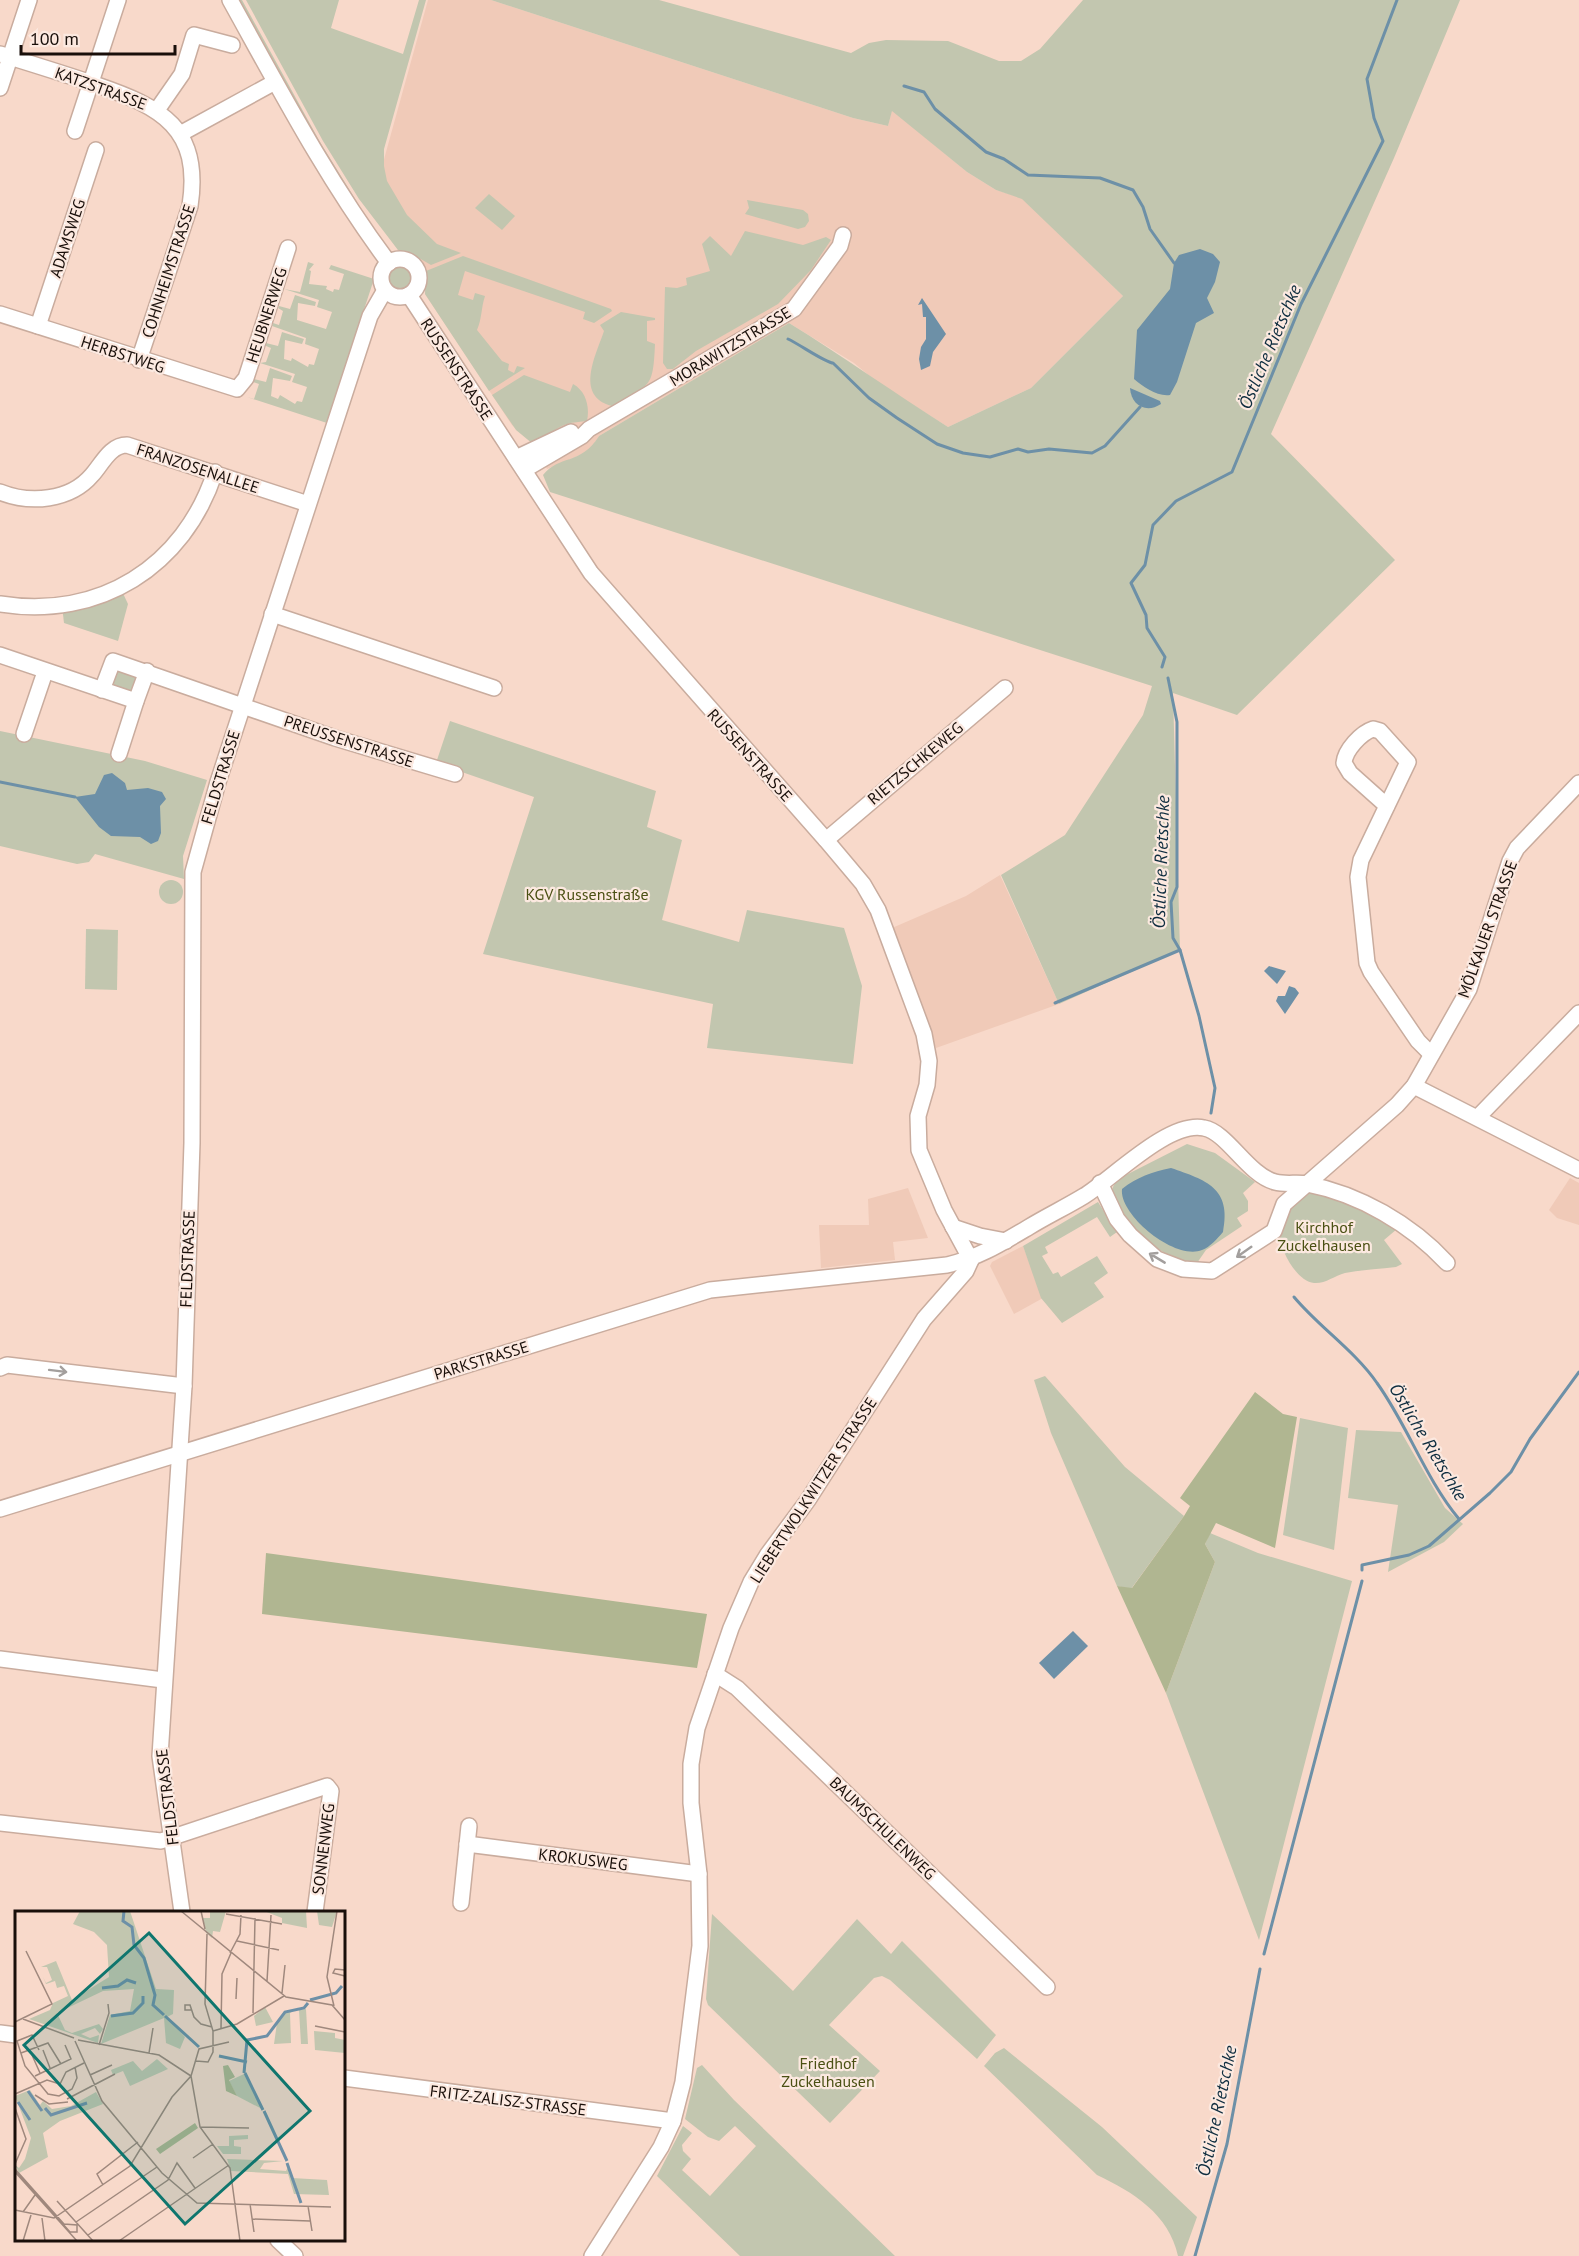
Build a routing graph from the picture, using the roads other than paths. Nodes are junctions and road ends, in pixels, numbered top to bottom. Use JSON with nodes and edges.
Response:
{"nodes":[{"id":1,"x":29,"y":0,"type":"edge"},
{"id":2,"x":118,"y":0,"type":"edge"},
{"id":3,"x":230,"y":0,"type":"edge"},
{"id":4,"x":232,"y":45,"type":"dead end"},
{"id":5,"x":5,"y":55,"type":"edge"},
{"id":6,"x":275,"y":82,"type":"junction"},
{"id":7,"x":91,"y":83,"type":"junction"},
{"id":8,"x":0,"y":88,"type":"edge"},
{"id":9,"x":157,"y":110,"type":"junction"},
{"id":10,"x":75,"y":131,"type":"dead end"},
{"id":11,"x":180,"y":134,"type":"junction"},
{"id":12,"x":96,"y":150,"type":"dead end"},
{"id":13,"x":192,"y":182,"type":"joint"},
{"id":14,"x":843,"y":235,"type":"dead end"},
{"id":15,"x":288,"y":248,"type":"dead end"},
{"id":16,"x":389,"y":263,"type":"junction"},
{"id":17,"x":386,"y":290,"type":"junction"},
{"id":18,"x":409,"y":295,"type":"junction"},
{"id":19,"x":0,"y":314,"type":"edge"},
{"id":20,"x":38,"y":326,"type":"junction"},
{"id":21,"x":139,"y":360,"type":"junction"},
{"id":22,"x":244,"y":381,"type":"joint"},
{"id":23,"x":520,"y":464,"type":"junction"},
{"id":24,"x":215,"y":472,"type":"junction"},
{"id":25,"x":0,"y":492,"type":"edge"},
{"id":26,"x":308,"y":504,"type":"junction"},
{"id":27,"x":0,"y":604,"type":"edge"},
{"id":28,"x":272,"y":614,"type":"junction"},
{"id":29,"x":0,"y":656,"type":"edge"},
{"id":30,"x":147,"y":671,"type":"junction"},
{"id":31,"x":45,"y":672,"type":"junction"},
{"id":32,"x":494,"y":688,"type":"dead end"},
{"id":33,"x":1005,"y":688,"type":"dead end"},
{"id":34,"x":102,"y":690,"type":"junction"},
{"id":35,"x":136,"y":701,"type":"junction"},
{"id":36,"x":243,"y":706,"type":"junction"},
{"id":37,"x":24,"y":734,"type":"dead end"},
{"id":38,"x":119,"y":754,"type":"dead end"},
{"id":39,"x":455,"y":774,"type":"dead end"},
{"id":40,"x":1579,"y":783,"type":"edge"},
{"id":41,"x":1387,"y":806,"type":"junction"},
{"id":42,"x":826,"y":840,"type":"junction"},
{"id":43,"x":1579,"y":1013,"type":"edge"},
{"id":44,"x":1430,"y":1053,"type":"junction"},
{"id":45,"x":1414,"y":1086,"type":"junction"},
{"id":46,"x":1478,"y":1117,"type":"junction"},
{"id":47,"x":1579,"y":1170,"type":"edge"},
{"id":48,"x":1100,"y":1183,"type":"junction"},
{"id":49,"x":1306,"y":1184,"type":"junction"},
{"id":50,"x":953,"y":1227,"type":"junction"},
{"id":51,"x":1006,"y":1241,"type":"junction"},
{"id":52,"x":971,"y":1260,"type":"junction"},
{"id":53,"x":1447,"y":1263,"type":"dead end"},
{"id":54,"x":0,"y":1368,"type":"edge"},
{"id":55,"x":184,"y":1386,"type":"junction"},
{"id":56,"x":178,"y":1454,"type":"junction"},
{"id":57,"x":0,"y":1509,"type":"edge"},
{"id":58,"x":0,"y":1659,"type":"edge"},
{"id":59,"x":715,"y":1674,"type":"junction"},
{"id":60,"x":163,"y":1680,"type":"junction"},
{"id":61,"x":0,"y":1823,"type":"edge"},
{"id":62,"x":469,"y":1826,"type":"dead end"},
{"id":63,"x":171,"y":1838,"type":"junction"},
{"id":64,"x":467,"y":1844,"type":"junction"},
{"id":65,"x":699,"y":1874,"type":"junction"},
{"id":66,"x":461,"y":1903,"type":"dead end"},
{"id":67,"x":182,"y":1911,"type":"edge"},
{"id":68,"x":315,"y":1911,"type":"edge"},
{"id":69,"x":1047,"y":1987,"type":"dead end"},
{"id":70,"x":0,"y":2033,"type":"edge"},
{"id":71,"x":15,"y":2035,"type":"edge"},
{"id":72,"x":345,"y":2078,"type":"edge"},
{"id":73,"x":673,"y":2121,"type":"junction"},
{"id":74,"x":279,"y":2241,"type":"edge"},
{"id":75,"x":295,"y":2256,"type":"edge"},
{"id":76,"x":592,"y":2256,"type":"edge"}],
"edges":[{"from":1,"to":5,"type":"street"},
{"from":2,"to":7,"type":"street"},
{"from":3,"to":6,"type":"street"},
{"from":4,"to":9,"type":"street","name":"KATZSTRASSE"},
{"from":5,"to":7,"type":"street","name":"KATZSTRASSE"},
{"from":5,"to":8,"type":"street"},
{"from":6,"to":11,"type":"street"},
{"from":6,"to":16,"type":"street"},
{"from":7,"to":9,"type":"street","name":"KATZSTRASSE"},
{"from":7,"to":10,"type":"street"},
{"from":9,"to":11,"type":"street","name":"KATZSTRASSE"},
{"from":11,"to":13,"type":"street","name":"KATZSTRASSE"},
{"from":12,"to":20,"type":"street","name":"ADAMSWEG"},
{"from":13,"to":21,"type":"street","name":"COHNHEIMSTRASSE"},
{"from":14,"to":23,"type":"street","name":"MORAWITZSTRASSE"},
{"from":15,"to":22,"type":"street","name":"HEUBNERWEG"},
{"from":16,"to":17,"type":"street"},
{"from":16,"to":18,"type":"street"},
{"from":17,"to":18,"type":"street"},
{"from":17,"to":26,"type":"street","name":"FELDSTRASSE"},
{"from":18,"to":23,"type":"street","name":"RUSSENSTRASSE"},
{"from":19,"to":20,"type":"street","name":"HERBSTWEG"},
{"from":20,"to":21,"type":"street","name":"HERBSTWEG"},
{"from":21,"to":22,"type":"street","name":"HERBSTWEG"},
{"from":23,"to":42,"type":"street","name":"RUSSENSTRASSE"},
{"from":24,"to":25,"type":"street","name":"FRANZOSENALLEE"},
{"from":24,"to":26,"type":"street","name":"FRANZOSENALLEE"},
{"from":24,"to":27,"type":"street"},
{"from":26,"to":28,"type":"street","name":"FELDSTRASSE"},
{"from":28,"to":32,"type":"street"},
{"from":28,"to":36,"type":"street","name":"FELDSTRASSE"},
{"from":29,"to":31,"type":"street"},
{"from":30,"to":34,"type":"street","name":"PREUSSENSTRASSE"},
{"from":30,"to":35,"type":"street"},
{"from":30,"to":36,"type":"street","name":"PREUSSENSTRASSE"},
{"from":31,"to":34,"type":"street"},
{"from":31,"to":37,"type":"street"},
{"from":33,"to":42,"type":"street","name":"RIETZSCHKEWEG"},
{"from":34,"to":35,"type":"street"},
{"from":35,"to":38,"type":"street"},
{"from":36,"to":39,"type":"street","name":"PREUSSENSTRASSE"},
{"from":36,"to":55,"type":"street","name":"FELDSTRASSE"},
{"from":40,"to":44,"type":"street","name":"MÖLKAUER STRASSE"},
{"from":41,"to":41,"type":"street"},
{"from":41,"to":44,"type":"street"},
{"from":42,"to":50,"type":"street","name":"RUSSENSTRASSE"},
{"from":43,"to":46,"type":"street"},
{"from":44,"to":45,"type":"street","name":"MÖLKAUER STRASSE"},
{"from":45,"to":46,"type":"street"},
{"from":45,"to":49,"type":"street","name":"MÖLKAUER STRASSE"},
{"from":46,"to":47,"type":"street"},
{"from":48,"to":49,"type":"street"},
{"from":49,"to":48,"type":"street","name":"MÖLKAUER STRASSE","one_way":true},
{"from":48,"to":51,"type":"street"},
{"from":49,"to":53,"type":"street"},
{"from":50,"to":51,"type":"street"},
{"from":50,"to":52,"type":"street","name":"RUSSENSTRASSE"},
{"from":51,"to":52,"type":"street"},
{"from":52,"to":56,"type":"street","name":"PARKSTRASSE"},
{"from":52,"to":59,"type":"street","name":"LIEBERTWOLKWITZER STRASSE"},
{"from":54,"to":55,"type":"street","one_way":true},
{"from":55,"to":56,"type":"street","name":"FELDSTRASSE"},
{"from":56,"to":57,"type":"street","name":"PARKSTRASSE"},
{"from":56,"to":60,"type":"street","name":"FELDSTRASSE"},
{"from":58,"to":60,"type":"street"},
{"from":59,"to":65,"type":"street","name":"LIEBERTWOLKWITZER STRASSE"},
{"from":59,"to":69,"type":"street","name":"BAUMSCHULENWEG"},
{"from":60,"to":63,"type":"street","name":"FELDSTRASSE"},
{"from":61,"to":63,"type":"street"},
{"from":62,"to":64,"type":"street"},
{"from":63,"to":67,"type":"street","name":"FELDSTRASSE"},
{"from":63,"to":68,"type":"street","name":"SONNENWEG"},
{"from":64,"to":65,"type":"street","name":"KROKUSWEG"},
{"from":64,"to":66,"type":"street"},
{"from":65,"to":73,"type":"street","name":"LIEBERTWOLKWITZER STRASSE"},
{"from":70,"to":71,"type":"street"},
{"from":72,"to":73,"type":"street","name":"FRITZ-ZALISZ-STRASSE"},
{"from":73,"to":76,"type":"street","name":"LIEBERTWOLKWITZER STRASSE"},
{"from":74,"to":75,"type":"street"}]}
